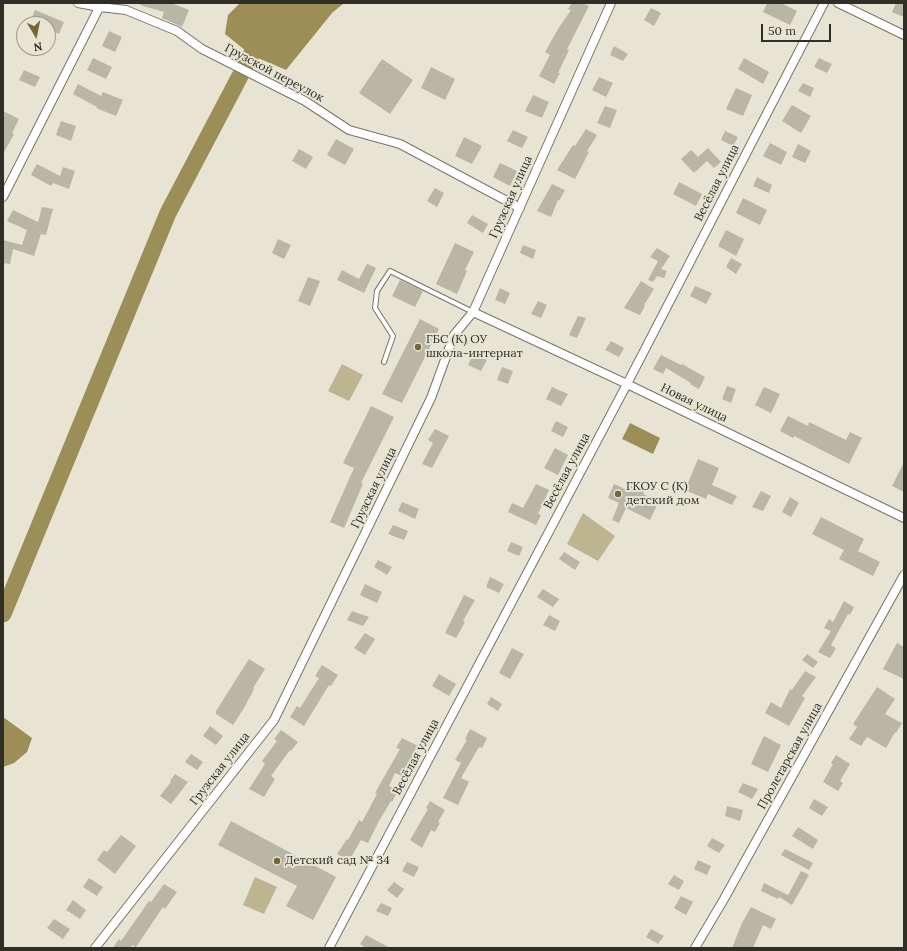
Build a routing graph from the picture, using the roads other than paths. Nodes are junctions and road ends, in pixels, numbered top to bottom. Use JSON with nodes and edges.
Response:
{"nodes":[{"id":1,"x":78,"y":3,"type":"edge"},
{"id":2,"x":611,"y":3,"type":"edge"},
{"id":3,"x":824,"y":3,"type":"edge"},
{"id":4,"x":838,"y":3,"type":"edge"},
{"id":5,"x":101,"y":5,"type":"edge"},
{"id":6,"x":904,"y":35,"type":"edge"},
{"id":7,"x":3,"y":196,"type":"edge"},
{"id":8,"x":520,"y":208,"type":"junction"},
{"id":9,"x":473,"y":312,"type":"junction"},
{"id":10,"x":384,"y":362,"type":"dead end"},
{"id":11,"x":627,"y":384,"type":"junction"},
{"id":12,"x":904,"y":518,"type":"edge"},
{"id":13,"x":904,"y":575,"type":"edge"},
{"id":14,"x":95,"y":948,"type":"edge"},
{"id":15,"x":329,"y":948,"type":"edge"},
{"id":16,"x":695,"y":948,"type":"edge"}],
"edges":[{"from":1,"to":5,"type":"street","name":"Грузской переулок"},
{"from":2,"to":8,"type":"street","name":"Грузская улица"},
{"from":3,"to":11,"type":"street","name":"Весёлая улица"},
{"from":4,"to":6,"type":"street"},
{"from":5,"to":7,"type":"street"},
{"from":5,"to":8,"type":"street","name":"Грузской переулок"},
{"from":8,"to":9,"type":"street","name":"Грузская улица"},
{"from":9,"to":10,"type":"lane"},
{"from":9,"to":11,"type":"street","name":"Новая улица"},
{"from":9,"to":14,"type":"street","name":"Грузская улица"},
{"from":11,"to":12,"type":"street","name":"Новая улица"},
{"from":11,"to":15,"type":"street","name":"Весёлая улица"},
{"from":13,"to":16,"type":"street","name":"Пролетарская улица"}]}
